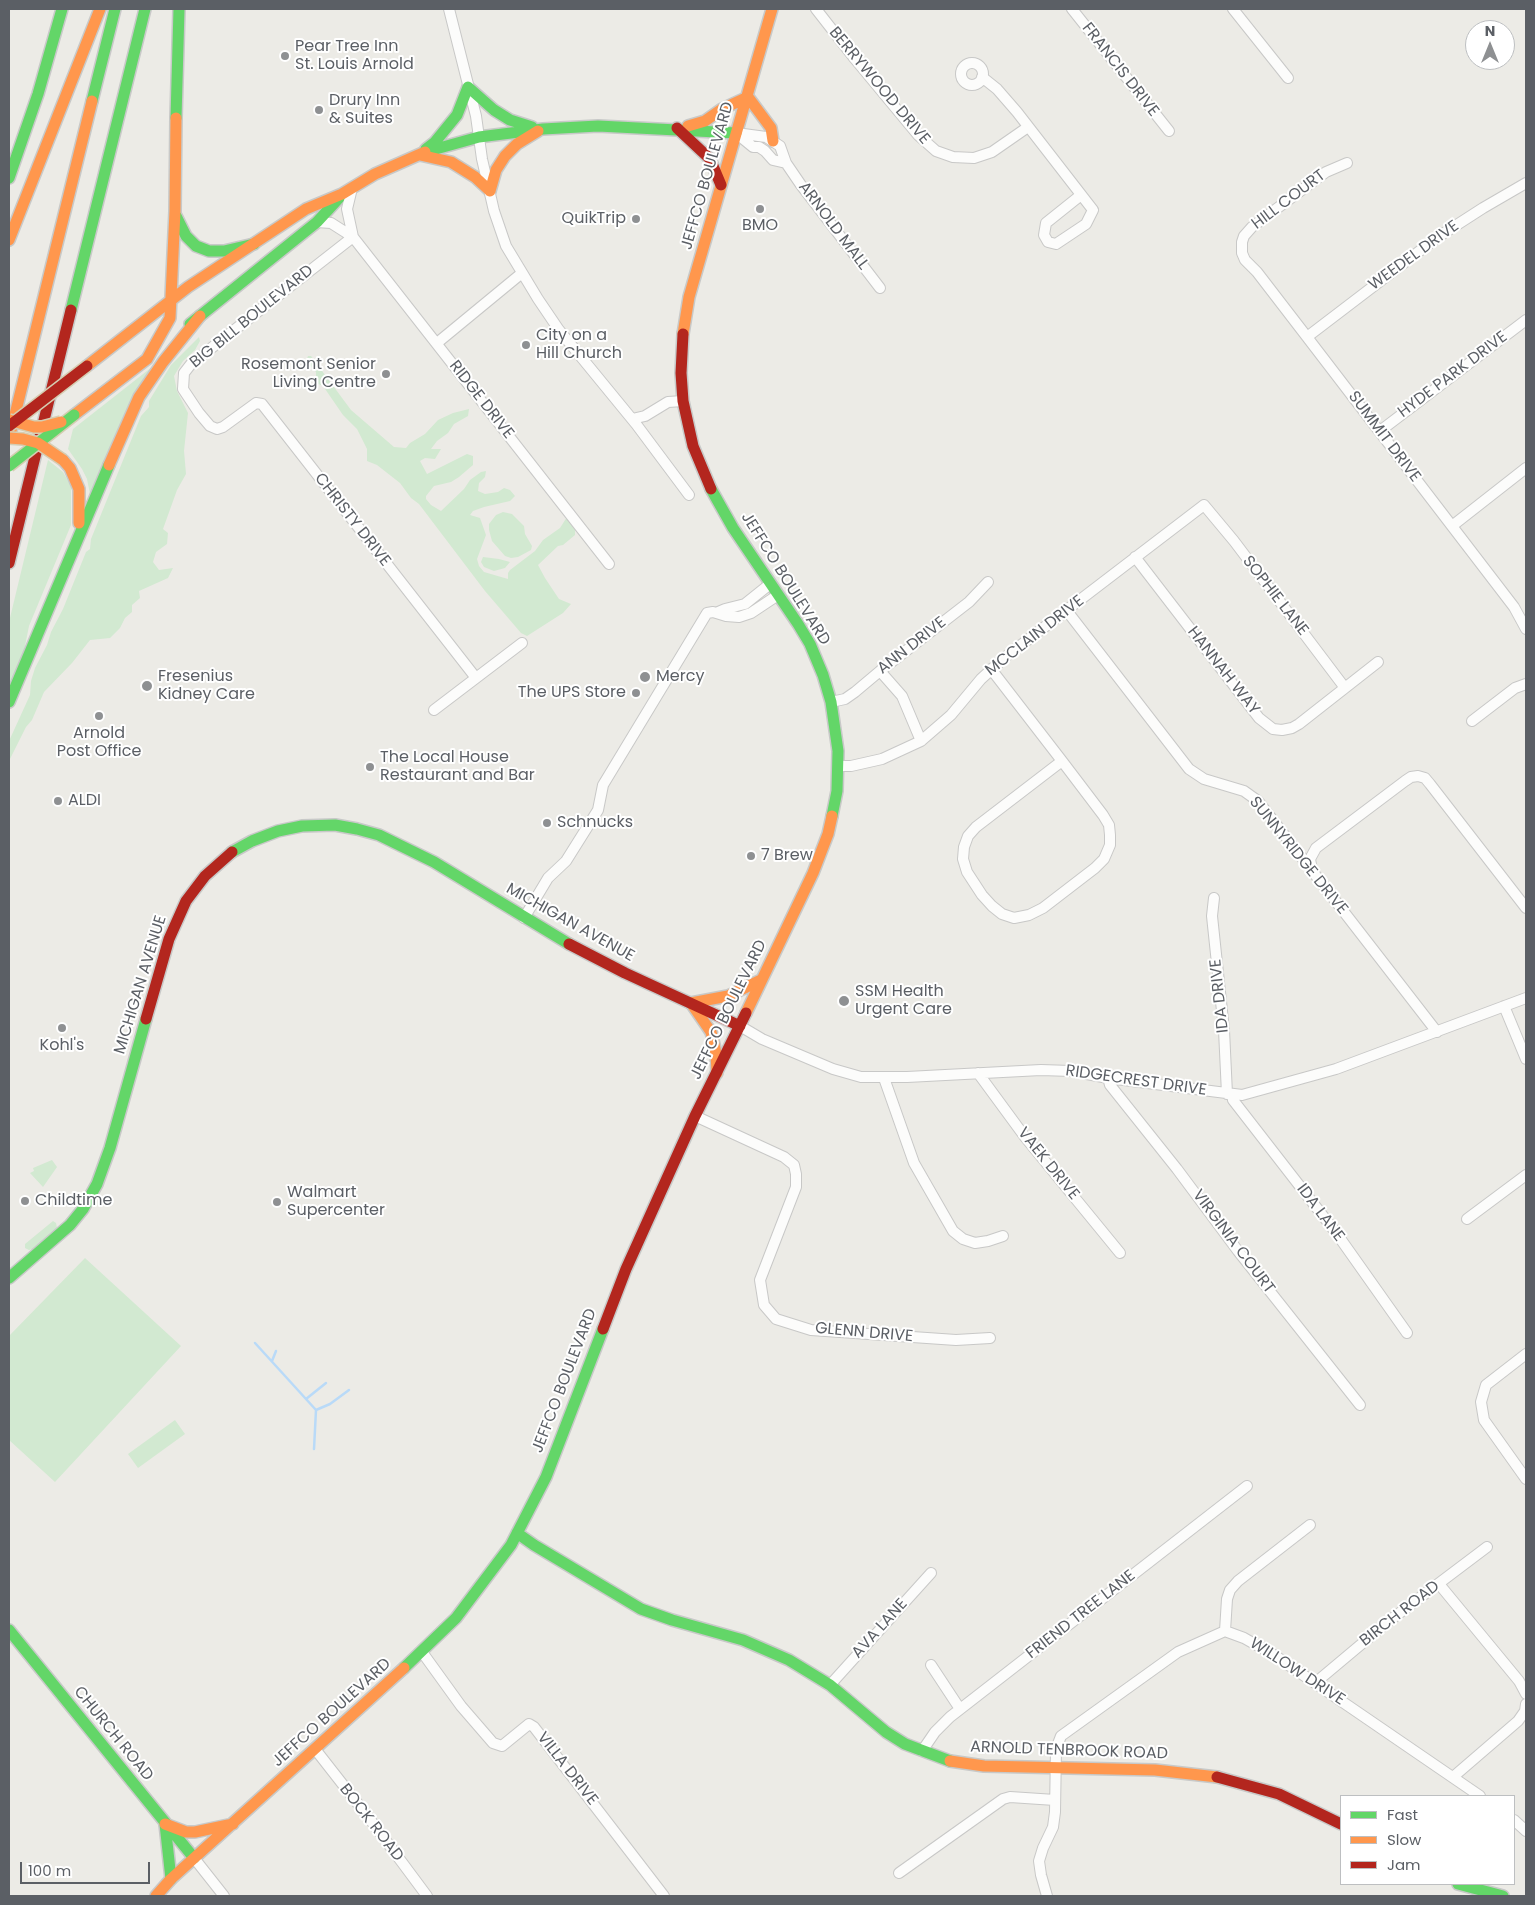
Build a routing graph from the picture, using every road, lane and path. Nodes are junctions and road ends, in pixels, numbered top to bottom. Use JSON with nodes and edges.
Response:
{"nodes":[{"id":1,"x":100,"y":9,"type":"edge"},
{"id":2,"x":115,"y":9,"type":"edge"},
{"id":3,"x":145,"y":9,"type":"edge"},
{"id":4,"x":179,"y":9,"type":"edge"},
{"id":5,"x":449,"y":9,"type":"edge"},
{"id":6,"x":772,"y":9,"type":"edge"},
{"id":7,"x":816,"y":9,"type":"edge"},
{"id":8,"x":1072,"y":9,"type":"edge"},
{"id":9,"x":1233,"y":9,"type":"edge"},
{"id":10,"x":59,"y":10,"type":"edge"},
{"id":11,"x":982,"y":77,"type":"dead end"},
{"id":12,"x":1288,"y":78,"type":"dead end"},
{"id":13,"x":468,"y":87,"type":"junction"},
{"id":14,"x":748,"y":97,"type":"junction"},
{"id":15,"x":1028,"y":126,"type":"junction"},
{"id":16,"x":678,"y":128,"type":"junction"},
{"id":17,"x":543,"y":129,"type":"junction"},
{"id":18,"x":1169,"y":131,"type":"dead end"},
{"id":19,"x":736,"y":133,"type":"junction"},
{"id":20,"x":479,"y":137,"type":"junction"},
{"id":21,"x":773,"y":141,"type":"junction"},
{"id":22,"x":418,"y":155,"type":"junction"},
{"id":23,"x":786,"y":163,"type":"junction"},
{"id":24,"x":1347,"y":163,"type":"dead end"},
{"id":25,"x":10,"y":170,"type":"edge"},
{"id":26,"x":1526,"y":183,"type":"edge"},
{"id":27,"x":721,"y":184,"type":"junction"},
{"id":28,"x":347,"y":191,"type":"junction"},
{"id":29,"x":490,"y":191,"type":"junction"},
{"id":30,"x":1081,"y":195,"type":"junction"},
{"id":31,"x":175,"y":211,"type":"junction"},
{"id":32,"x":317,"y":222,"type":"junction"},
{"id":33,"x":353,"y":237,"type":"junction"},
{"id":34,"x":9,"y":240,"type":"edge"},
{"id":35,"x":254,"y":244,"type":"junction"},
{"id":36,"x":1241,"y":247,"type":"joint"},
{"id":37,"x":522,"y":273,"type":"junction"},
{"id":38,"x":880,"y":288,"type":"dead end"},
{"id":39,"x":172,"y":300,"type":"junction"},
{"id":40,"x":200,"y":316,"type":"junction"},
{"id":41,"x":1526,"y":320,"type":"edge"},
{"id":42,"x":1307,"y":337,"type":"junction"},
{"id":43,"x":437,"y":343,"type":"junction"},
{"id":44,"x":146,"y":359,"type":"junction"},
{"id":45,"x":683,"y":401,"type":"junction"},
{"id":46,"x":71,"y":417,"type":"junction"},
{"id":47,"x":632,"y":419,"type":"junction"},
{"id":48,"x":10,"y":423,"type":"edge"},
{"id":49,"x":217,"y":429,"type":"joint"},
{"id":50,"x":1380,"y":431,"type":"junction"},
{"id":51,"x":9,"y":440,"type":"edge"},
{"id":52,"x":38,"y":443,"type":"junction"},
{"id":53,"x":9,"y":466,"type":"edge"},
{"id":54,"x":1526,"y":468,"type":"edge"},
{"id":55,"x":689,"y":495,"type":"dead end"},
{"id":56,"x":1204,"y":505,"type":"joint"},
{"id":57,"x":1452,"y":526,"type":"junction"},
{"id":58,"x":77,"y":540,"type":"junction"},
{"id":59,"x":1135,"y":557,"type":"junction"},
{"id":60,"x":9,"y":563,"type":"edge"},
{"id":61,"x":609,"y":564,"type":"dead end"},
{"id":62,"x":988,"y":582,"type":"dead end"},
{"id":63,"x":770,"y":584,"type":"junction"},
{"id":64,"x":778,"y":595,"type":"junction"},
{"id":65,"x":1067,"y":611,"type":"junction"},
{"id":66,"x":718,"y":612,"type":"junction"},
{"id":67,"x":1525,"y":623,"type":"edge"},
{"id":68,"x":522,"y":643,"type":"dead end"},
{"id":69,"x":1378,"y":662,"type":"dead end"},
{"id":70,"x":991,"y":669,"type":"junction"},
{"id":71,"x":880,"y":671,"type":"junction"},
{"id":72,"x":476,"y":678,"type":"junction"},
{"id":73,"x":1526,"y":684,"type":"edge"},
{"id":74,"x":1345,"y":688,"type":"junction"},
{"id":75,"x":9,"y":702,"type":"edge"},
{"id":76,"x":831,"y":702,"type":"junction"},
{"id":77,"x":434,"y":710,"type":"dead end"},
{"id":78,"x":1472,"y":721,"type":"dead end"},
{"id":79,"x":921,"y":741,"type":"junction"},
{"id":80,"x":1062,"y":761,"type":"junction"},
{"id":81,"x":838,"y":766,"type":"junction"},
{"id":82,"x":1312,"y":870,"type":"junction"},
{"id":83,"x":1214,"y":898,"type":"dead end"},
{"id":84,"x":1526,"y":908,"type":"edge"},
{"id":85,"x":524,"y":918,"type":"junction"},
{"id":86,"x":760,"y":980,"type":"junction"},
{"id":87,"x":1526,"y":998,"type":"edge"},
{"id":88,"x":691,"y":1003,"type":"junction"},
{"id":89,"x":1504,"y":1006,"type":"junction"},
{"id":90,"x":740,"y":1026,"type":"junction"},
{"id":91,"x":1437,"y":1032,"type":"junction"},
{"id":92,"x":1526,"y":1059,"type":"edge"},
{"id":93,"x":978,"y":1072,"type":"junction"},
{"id":94,"x":717,"y":1074,"type":"junction"},
{"id":95,"x":884,"y":1078,"type":"junction"},
{"id":96,"x":1108,"y":1078,"type":"junction"},
{"id":97,"x":1229,"y":1094,"type":"junction"},
{"id":98,"x":695,"y":1116,"type":"junction"},
{"id":99,"x":1526,"y":1175,"type":"edge"},
{"id":100,"x":1467,"y":1219,"type":"dead end"},
{"id":101,"x":1002,"y":1236,"type":"dead end"},
{"id":102,"x":1120,"y":1253,"type":"dead end"},
{"id":103,"x":9,"y":1278,"type":"edge"},
{"id":104,"x":1407,"y":1333,"type":"dead end"},
{"id":105,"x":990,"y":1338,"type":"dead end"},
{"id":106,"x":1526,"y":1354,"type":"edge"},
{"id":107,"x":1360,"y":1405,"type":"dead end"},
{"id":108,"x":1526,"y":1479,"type":"edge"},
{"id":109,"x":1247,"y":1486,"type":"dead end"},
{"id":110,"x":1310,"y":1525,"type":"dead end"},
{"id":111,"x":517,"y":1533,"type":"junction"},
{"id":112,"x":1487,"y":1547,"type":"dead end"},
{"id":113,"x":931,"y":1573,"type":"dead end"},
{"id":114,"x":1439,"y":1584,"type":"junction"},
{"id":115,"x":9,"y":1630,"type":"edge"},
{"id":116,"x":1225,"y":1631,"type":"junction"},
{"id":117,"x":422,"y":1652,"type":"junction"},
{"id":118,"x":931,"y":1665,"type":"dead end"},
{"id":119,"x":1315,"y":1683,"type":"junction"},
{"id":120,"x":830,"y":1685,"type":"junction"},
{"id":121,"x":1526,"y":1694,"type":"edge"},
{"id":122,"x":1526,"y":1704,"type":"edge"},
{"id":123,"x":960,"y":1709,"type":"junction"},
{"id":124,"x":315,"y":1749,"type":"junction"},
{"id":125,"x":922,"y":1752,"type":"junction"},
{"id":126,"x":1055,"y":1768,"type":"junction"},
{"id":127,"x":1452,"y":1776,"type":"junction"},
{"id":128,"x":1479,"y":1795,"type":"edge"},
{"id":129,"x":1055,"y":1800,"type":"junction"},
{"id":130,"x":1515,"y":1821,"type":"edge"},
{"id":131,"x":1340,"y":1823,"type":"edge"},
{"id":132,"x":165,"y":1824,"type":"junction"},
{"id":133,"x":233,"y":1824,"type":"junction"},
{"id":134,"x":1526,"y":1830,"type":"edge"},
{"id":135,"x":194,"y":1858,"type":"junction"},
{"id":136,"x":899,"y":1873,"type":"dead end"},
{"id":137,"x":171,"y":1879,"type":"junction"},
{"id":138,"x":1462,"y":1885,"type":"edge"},
{"id":139,"x":156,"y":1896,"type":"edge"},
{"id":140,"x":224,"y":1896,"type":"edge"},
{"id":141,"x":427,"y":1896,"type":"edge"},
{"id":142,"x":664,"y":1896,"type":"edge"},
{"id":143,"x":1047,"y":1896,"type":"edge"},
{"id":144,"x":1503,"y":1896,"type":"edge"}],
"edges":[{"from":1,"to":34,"type":"main road"},
{"from":2,"to":51,"type":"main road"},
{"from":3,"to":60,"type":"main road"},
{"from":4,"to":31,"type":"main road"},
{"from":5,"to":13,"type":"street"},
{"from":6,"to":14,"type":"main road","name":"JEFFCO BOULEVARD"},
{"from":7,"to":15,"type":"street","name":"BERRYWOOD DRIVE"},
{"from":8,"to":18,"type":"street","name":"FRANCIS DRIVE"},
{"from":9,"to":12,"type":"street"},
{"from":10,"to":25,"type":"main road"},
{"from":11,"to":15,"type":"street"},
{"from":13,"to":17,"type":"main road"},
{"from":13,"to":20,"type":"street"},
{"from":13,"to":22,"type":"main road"},
{"from":14,"to":16,"type":"main road"},
{"from":14,"to":19,"type":"main road","name":"JEFFCO BOULEVARD"},
{"from":14,"to":21,"type":"main road"},
{"from":15,"to":30,"type":"street"},
{"from":16,"to":17,"type":"main road"},
{"from":16,"to":19,"type":"main road"},
{"from":16,"to":27,"type":"main road"},
{"from":17,"to":20,"type":"main road"},
{"from":17,"to":29,"type":"main road"},
{"from":19,"to":21,"type":"street"},
{"from":19,"to":23,"type":"street","name":"ARNOLD MALL"},
{"from":19,"to":27,"type":"main road","name":"JEFFCO BOULEVARD"},
{"from":20,"to":22,"type":"main road"},
{"from":20,"to":29,"type":"street"},
{"from":21,"to":23,"type":"street","name":"ARNOLD MALL"},
{"from":22,"to":28,"type":"main road"},
{"from":22,"to":29,"type":"main road"},
{"from":23,"to":38,"type":"street","name":"ARNOLD MALL"},
{"from":24,"to":36,"type":"street","name":"HILL COURT"},
{"from":26,"to":42,"type":"street","name":"WEEDEL DRIVE"},
{"from":27,"to":45,"type":"main road","name":"JEFFCO BOULEVARD"},
{"from":28,"to":32,"type":"main road"},
{"from":28,"to":33,"type":"street","name":"RIDGE DRIVE"},
{"from":28,"to":35,"type":"main road"},
{"from":29,"to":37,"type":"street"},
{"from":30,"to":30,"type":"street"},
{"from":31,"to":35,"type":"main road"},
{"from":31,"to":39,"type":"main road"},
{"from":32,"to":33,"type":"street","name":"RIDGE DRIVE"},
{"from":32,"to":40,"type":"main road"},
{"from":33,"to":43,"type":"street","name":"RIDGE DRIVE"},
{"from":33,"to":49,"type":"street","name":"BIG BILL BOULEVARD"},
{"from":35,"to":39,"type":"main road"},
{"from":36,"to":42,"type":"street","name":"SUMMIT DRIVE"},
{"from":37,"to":43,"type":"street"},
{"from":37,"to":47,"type":"street"},
{"from":39,"to":44,"type":"main road"},
{"from":39,"to":48,"type":"main road","bridge":true},
{"from":40,"to":44,"type":"main road"},
{"from":40,"to":58,"type":"main road"},
{"from":41,"to":50,"type":"street","name":"HYDE PARK DRIVE"},
{"from":42,"to":50,"type":"street","name":"SUMMIT DRIVE"},
{"from":43,"to":61,"type":"street","name":"RIDGE DRIVE"},
{"from":44,"to":46,"type":"main road"},
{"from":45,"to":47,"type":"street"},
{"from":45,"to":63,"type":"main road","name":"JEFFCO BOULEVARD"},
{"from":46,"to":48,"type":"main road","bridge":true},
{"from":46,"to":52,"type":"main road","bridge":true},
{"from":47,"to":55,"type":"street"},
{"from":49,"to":72,"type":"street","name":"CHRISTY DRIVE"},
{"from":50,"to":57,"type":"street","name":"SUMMIT DRIVE"},
{"from":51,"to":52,"type":"main road","bridge":true},
{"from":52,"to":53,"type":"main road","bridge":true},
{"from":52,"to":58,"type":"main road","bridge":true},
{"from":54,"to":57,"type":"street"},
{"from":56,"to":59,"type":"street","name":"MCCLAIN DRIVE"},
{"from":56,"to":74,"type":"street","name":"SOPHIE LANE"},
{"from":57,"to":67,"type":"street","name":"SUMMIT DRIVE"},
{"from":58,"to":75,"type":"main road"},
{"from":59,"to":65,"type":"street","name":"MCCLAIN DRIVE"},
{"from":59,"to":74,"type":"street","name":"HANNAH WAY"},
{"from":62,"to":71,"type":"street","name":"ANN DRIVE"},
{"from":63,"to":64,"type":"main road","name":"JEFFCO BOULEVARD"},
{"from":63,"to":66,"type":"street"},
{"from":64,"to":66,"type":"street"},
{"from":64,"to":76,"type":"main road","name":"JEFFCO BOULEVARD"},
{"from":65,"to":70,"type":"street","name":"MCCLAIN DRIVE"},
{"from":65,"to":82,"type":"street","name":"SUNNYRIDGE DRIVE"},
{"from":66,"to":85,"type":"street"},
{"from":68,"to":72,"type":"street"},
{"from":69,"to":74,"type":"street","name":"HANNAH WAY"},
{"from":70,"to":79,"type":"street","name":"MCCLAIN DRIVE"},
{"from":70,"to":80,"type":"street"},
{"from":71,"to":76,"type":"street","name":"ANN DRIVE"},
{"from":71,"to":79,"type":"street"},
{"from":72,"to":77,"type":"street"},
{"from":73,"to":78,"type":"street"},
{"from":76,"to":81,"type":"main road","name":"JEFFCO BOULEVARD"},
{"from":79,"to":81,"type":"street","name":"MCCLAIN DRIVE"},
{"from":80,"to":80,"type":"street"},
{"from":81,"to":86,"type":"main road","name":"JEFFCO BOULEVARD"},
{"from":82,"to":84,"type":"street"},
{"from":82,"to":91,"type":"street","name":"SUNNYRIDGE DRIVE"},
{"from":83,"to":97,"type":"street","name":"IDA DRIVE"},
{"from":85,"to":88,"type":"main road","name":"MICHIGAN AVENUE"},
{"from":85,"to":103,"type":"main road","name":"MICHIGAN AVENUE"},
{"from":86,"to":88,"type":"main road"},
{"from":86,"to":90,"type":"main road","name":"JEFFCO BOULEVARD"},
{"from":87,"to":89,"type":"street","name":"RIDGECREST DRIVE"},
{"from":88,"to":90,"type":"main road","name":"MICHIGAN AVENUE"},
{"from":88,"to":94,"type":"main road"},
{"from":89,"to":91,"type":"street","name":"RIDGECREST DRIVE"},
{"from":89,"to":92,"type":"street"},
{"from":90,"to":94,"type":"main road","name":"JEFFCO BOULEVARD"},
{"from":90,"to":95,"type":"street","name":"RIDGECREST DRIVE"},
{"from":91,"to":97,"type":"street","name":"RIDGECREST DRIVE"},
{"from":93,"to":95,"type":"street","name":"RIDGECREST DRIVE"},
{"from":93,"to":96,"type":"street","name":"RIDGECREST DRIVE"},
{"from":93,"to":102,"type":"street","name":"VAEK DRIVE"},
{"from":94,"to":98,"type":"main road","name":"JEFFCO BOULEVARD"},
{"from":95,"to":101,"type":"street"},
{"from":96,"to":97,"type":"street","name":"RIDGECREST DRIVE"},
{"from":96,"to":107,"type":"street","name":"VIRGINIA COURT"},
{"from":97,"to":104,"type":"street","name":"IDA LANE"},
{"from":98,"to":105,"type":"street","name":"GLENN DRIVE"},
{"from":98,"to":111,"type":"main road","name":"JEFFCO BOULEVARD"},
{"from":99,"to":100,"type":"street"},
{"from":106,"to":108,"type":"street"},
{"from":109,"to":123,"type":"street","name":"FRIEND TREE LANE"},
{"from":110,"to":116,"type":"street"},
{"from":111,"to":117,"type":"main road","name":"JEFFCO BOULEVARD"},
{"from":111,"to":120,"type":"main road","name":"ARNOLD TENBROOK ROAD"},
{"from":112,"to":114,"type":"street","name":"BIRCH ROAD"},
{"from":113,"to":120,"type":"street","name":"AVA LANE"},
{"from":114,"to":119,"type":"street","name":"BIRCH ROAD"},
{"from":114,"to":121,"type":"street"},
{"from":115,"to":132,"type":"main road","name":"CHURCH ROAD"},
{"from":116,"to":119,"type":"street","name":"WILLOW DRIVE"},
{"from":116,"to":126,"type":"street"},
{"from":117,"to":124,"type":"main road","name":"JEFFCO BOULEVARD"},
{"from":117,"to":142,"type":"street","name":"VILLA DRIVE"},
{"from":118,"to":123,"type":"street"},
{"from":119,"to":127,"type":"street","name":"WILLOW DRIVE"},
{"from":120,"to":125,"type":"main road","name":"ARNOLD TENBROOK ROAD"},
{"from":122,"to":127,"type":"street"},
{"from":123,"to":125,"type":"street","name":"FRIEND TREE LANE"},
{"from":124,"to":133,"type":"main road","name":"JEFFCO BOULEVARD"},
{"from":124,"to":141,"type":"street","name":"BOCK ROAD"},
{"from":125,"to":126,"type":"main road","name":"ARNOLD TENBROOK ROAD"},
{"from":126,"to":129,"type":"street"},
{"from":126,"to":131,"type":"main road","name":"ARNOLD TENBROOK ROAD"},
{"from":127,"to":128,"type":"street","name":"WILLOW DRIVE"},
{"from":129,"to":136,"type":"street"},
{"from":129,"to":143,"type":"street"},
{"from":130,"to":134,"type":"street"},
{"from":132,"to":133,"type":"main road"},
{"from":132,"to":135,"type":"main road","name":"CHURCH ROAD"},
{"from":132,"to":137,"type":"main road"},
{"from":133,"to":135,"type":"main road","name":"JEFFCO BOULEVARD"},
{"from":135,"to":137,"type":"main road","name":"JEFFCO BOULEVARD"},
{"from":135,"to":140,"type":"street"},
{"from":137,"to":139,"type":"main road","name":"JEFFCO BOULEVARD"},
{"from":138,"to":144,"type":"main road"}]}
